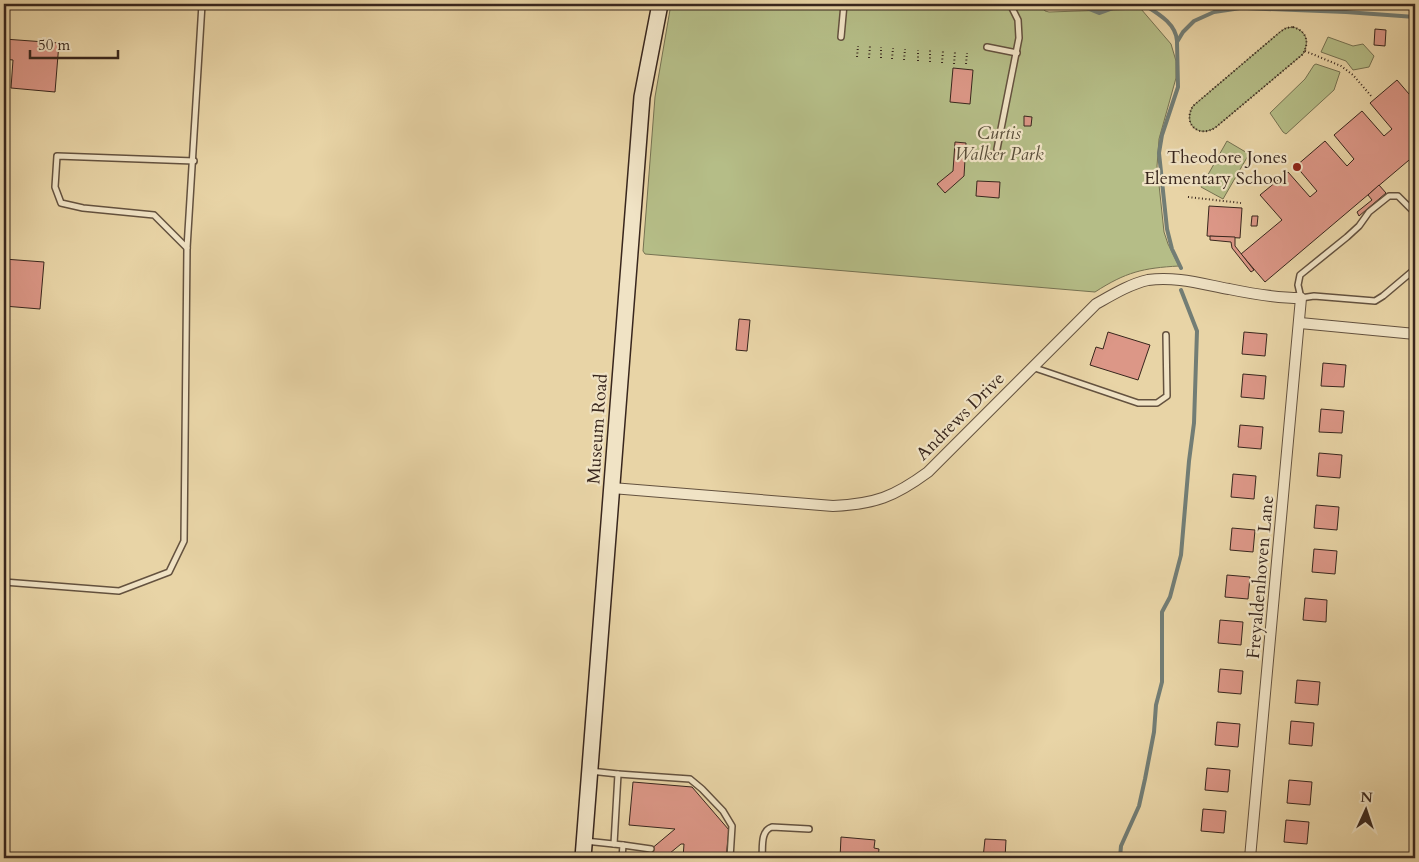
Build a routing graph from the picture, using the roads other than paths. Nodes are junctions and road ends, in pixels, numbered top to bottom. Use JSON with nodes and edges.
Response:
{"nodes":[{"id":1,"x":202,"y":4,"type":"edge"},
{"id":2,"x":660,"y":4,"type":"edge"},
{"id":3,"x":844,"y":4,"type":"edge"},
{"id":4,"x":1010,"y":4,"type":"edge"},
{"id":5,"x":841,"y":38,"type":"dead end"},
{"id":6,"x":987,"y":47,"type":"dead end"},
{"id":7,"x":1017,"y":54,"type":"junction"},
{"id":8,"x":997,"y":149,"type":"dead end"},
{"id":9,"x":194,"y":161,"type":"junction"},
{"id":10,"x":1415,"y":213,"type":"edge"},
{"id":11,"x":187,"y":248,"type":"junction"},
{"id":12,"x":1415,"y":269,"type":"edge"},
{"id":13,"x":1302,"y":298,"type":"junction"},
{"id":14,"x":1300,"y":324,"type":"junction"},
{"id":15,"x":1415,"y":334,"type":"edge"},
{"id":16,"x":1166,"y":335,"type":"dead end"},
{"id":17,"x":1032,"y":367,"type":"junction"},
{"id":18,"x":612,"y":488,"type":"junction"},
{"id":19,"x":4,"y":582,"type":"edge"},
{"id":20,"x":590,"y":771,"type":"junction"},
{"id":21,"x":618,"y":774,"type":"junction"},
{"id":22,"x":809,"y":830,"type":"dead end"},
{"id":23,"x":585,"y":841,"type":"junction"},
{"id":24,"x":614,"y":844,"type":"junction"},
{"id":25,"x":623,"y":845,"type":"junction"},
{"id":26,"x":651,"y":849,"type":"dead end"},
{"id":27,"x":582,"y":858,"type":"edge"},
{"id":28,"x":622,"y":858,"type":"edge"},
{"id":29,"x":730,"y":858,"type":"edge"},
{"id":30,"x":762,"y":858,"type":"edge"},
{"id":31,"x":1250,"y":858,"type":"edge"}],
"edges":[{"from":1,"to":9,"type":"lane"},
{"from":2,"to":18,"type":"street","name":"Museum Road"},
{"from":3,"to":5,"type":"lane"},
{"from":4,"to":7,"type":"lane"},
{"from":6,"to":7,"type":"lane"},
{"from":7,"to":8,"type":"lane"},
{"from":9,"to":11,"type":"lane"},
{"from":9,"to":11,"type":"lane"},
{"from":10,"to":13,"type":"lane"},
{"from":11,"to":19,"type":"lane"},
{"from":12,"to":13,"type":"lane"},
{"from":13,"to":14,"type":"street","name":"Freyaldenhoven Lane"},
{"from":13,"to":17,"type":"street","name":"Andrews Drive"},
{"from":14,"to":15,"type":"street"},
{"from":14,"to":31,"type":"street","name":"Freyaldenhoven Lane"},
{"from":16,"to":17,"type":"lane"},
{"from":17,"to":18,"type":"street","name":"Andrews Drive"},
{"from":18,"to":20,"type":"street","name":"Museum Road"},
{"from":20,"to":21,"type":"lane"},
{"from":20,"to":23,"type":"street","name":"Museum Road"},
{"from":21,"to":24,"type":"lane"},
{"from":21,"to":29,"type":"lane"},
{"from":22,"to":30,"type":"lane"},
{"from":23,"to":24,"type":"lane"},
{"from":23,"to":27,"type":"street","name":"Museum Road"},
{"from":24,"to":25,"type":"lane"},
{"from":25,"to":26,"type":"lane"},
{"from":25,"to":28,"type":"lane"}]}
